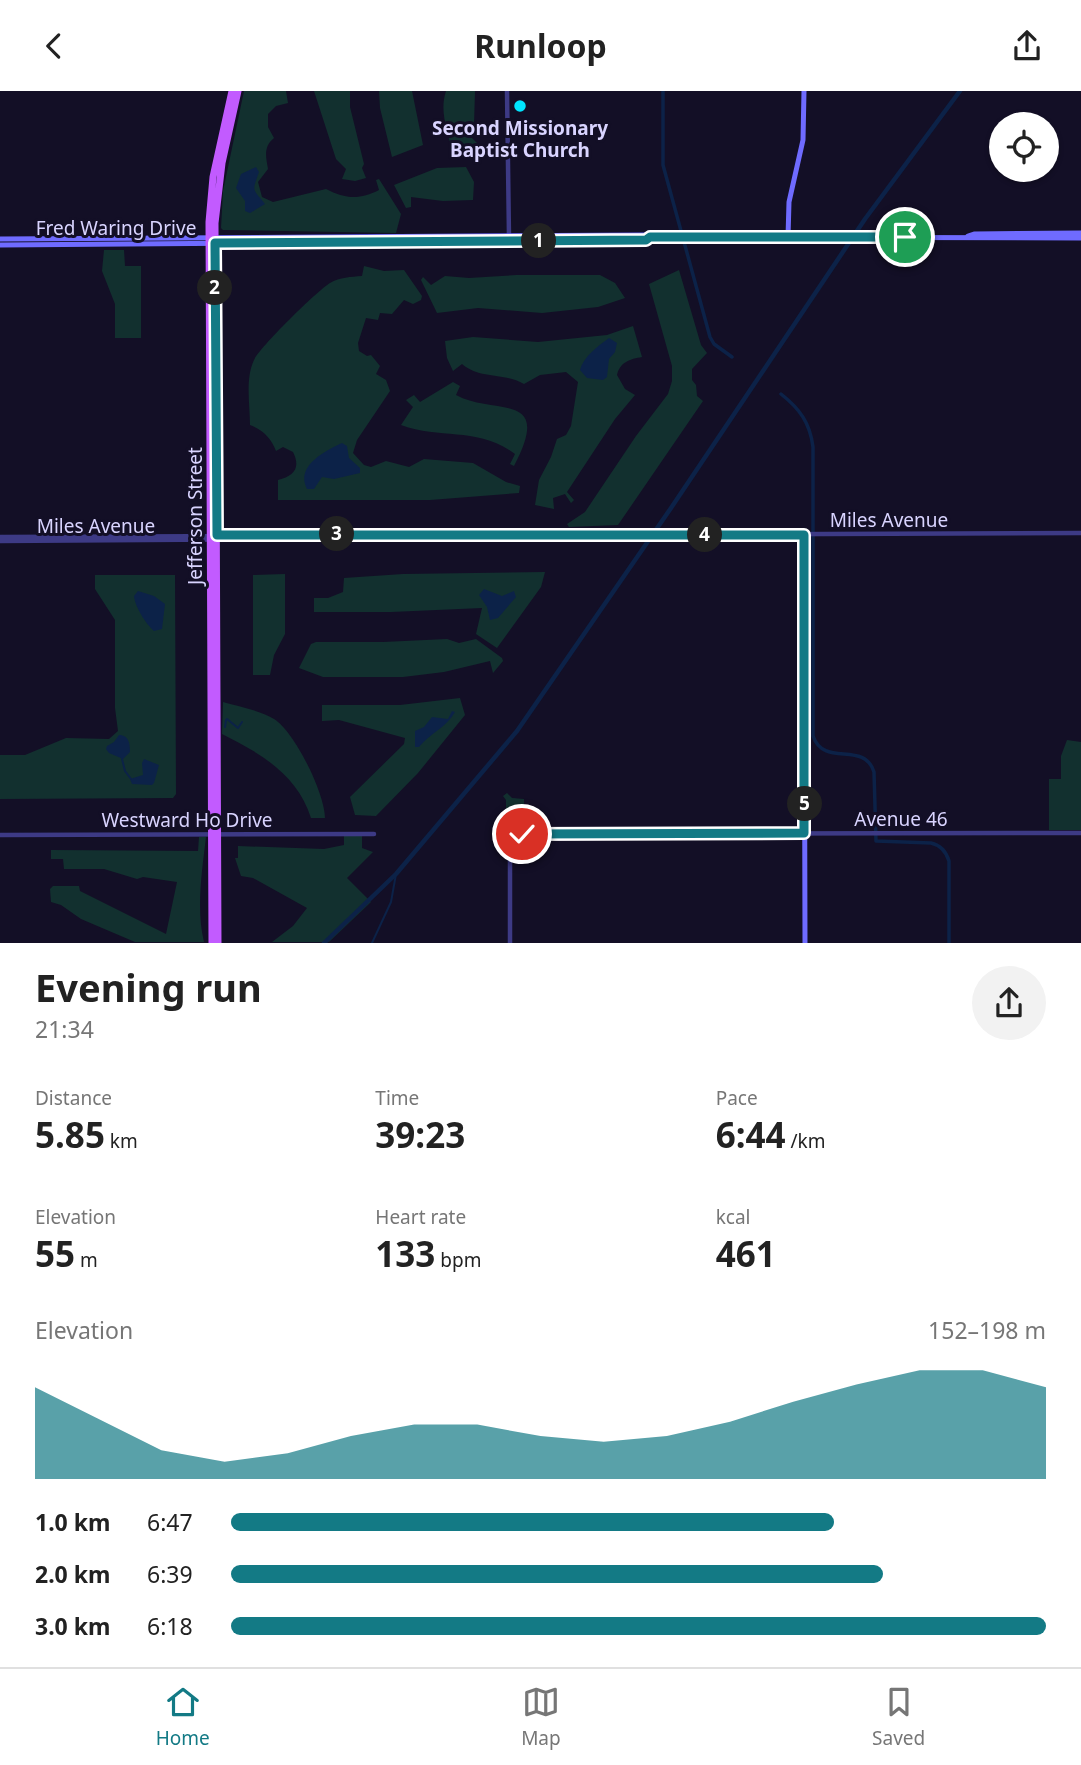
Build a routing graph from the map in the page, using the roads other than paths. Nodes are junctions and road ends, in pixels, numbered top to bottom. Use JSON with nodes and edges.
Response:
{"nodes":[{"id":1,"x":232,"y":91,"type":"edge"},
{"id":2,"x":238,"y":91,"type":"edge"},
{"id":3,"x":507,"y":91,"type":"edge"},
{"id":4,"x":804,"y":91,"type":"edge"},
{"id":5,"x":71,"y":236,"type":"junction"},
{"id":6,"x":1081,"y":236,"type":"edge"},
{"id":7,"x":166,"y":237,"type":"junction"},
{"id":8,"x":788,"y":237,"type":"junction"},
{"id":9,"x":123,"y":238,"type":"junction"},
{"id":10,"x":509,"y":238,"type":"junction"},
{"id":11,"x":0,"y":239,"type":"edge"},
{"id":12,"x":212,"y":240,"type":"junction"},
{"id":13,"x":44,"y":244,"type":"junction"},
{"id":14,"x":98,"y":244,"type":"junction"},
{"id":15,"x":145,"y":244,"type":"junction"},
{"id":16,"x":0,"y":245,"type":"edge"},
{"id":17,"x":209,"y":276,"type":"junction"},
{"id":18,"x":216,"y":297,"type":"junction"},
{"id":19,"x":209,"y":319,"type":"junction"},
{"id":20,"x":216,"y":360,"type":"junction"},
{"id":21,"x":210,"y":380,"type":"junction"},
{"id":22,"x":216,"y":418,"type":"junction"},
{"id":23,"x":1081,"y":533,"type":"edge"},
{"id":24,"x":810,"y":534,"type":"junction"},
{"id":25,"x":214,"y":537,"type":"junction"},
{"id":26,"x":0,"y":539,"type":"edge"},
{"id":27,"x":211,"y":727,"type":"junction"},
{"id":28,"x":217,"y":758,"type":"junction"},
{"id":29,"x":804,"y":833,"type":"junction"},
{"id":30,"x":1081,"y":833,"type":"edge"},
{"id":31,"x":215,"y":834,"type":"junction"},
{"id":32,"x":374,"y":834,"type":"dead end"},
{"id":33,"x":0,"y":835,"type":"edge"},
{"id":34,"x":212,"y":853,"type":"junction"},
{"id":35,"x":218,"y":879,"type":"junction"},
{"id":36,"x":212,"y":943,"type":"edge"},
{"id":37,"x":218,"y":943,"type":"edge"},
{"id":38,"x":510,"y":943,"type":"edge"},
{"id":39,"x":805,"y":943,"type":"edge"}],
"edges":[{"from":1,"to":12,"type":"main road","name":"Jefferson Street"},
{"from":2,"to":12,"type":"main road","name":"Jefferson Street"},
{"from":3,"to":10,"type":"street"},
{"from":4,"to":8,"type":"main road"},
{"from":5,"to":9,"type":"main road","name":"Fred Waring Drive"},
{"from":5,"to":11,"type":"main road","name":"Fred Waring Drive"},
{"from":5,"to":13,"type":"main road"},
{"from":6,"to":8,"type":"main road","name":"Fred Waring Drive"},
{"from":7,"to":9,"type":"main road","name":"Fred Waring Drive"},
{"from":7,"to":12,"type":"main road","name":"Fred Waring Drive"},
{"from":7,"to":15,"type":"main road"},
{"from":8,"to":10,"type":"main road","name":"Fred Waring Drive"},
{"from":9,"to":14,"type":"main road"},
{"from":10,"to":12,"type":"main road","name":"Fred Waring Drive"},
{"from":12,"to":15,"type":"main road","name":"Fred Waring Drive"},
{"from":12,"to":17,"type":"main road","name":"Jefferson Street"},
{"from":12,"to":18,"type":"main road","name":"Jefferson Street"},
{"from":13,"to":14,"type":"main road","name":"Fred Waring Drive"},
{"from":13,"to":16,"type":"main road","name":"Fred Waring Drive"},
{"from":14,"to":15,"type":"main road","name":"Fred Waring Drive"},
{"from":17,"to":18,"type":"main road"},
{"from":17,"to":19,"type":"main road","name":"Jefferson Street"},
{"from":18,"to":20,"type":"main road","name":"Jefferson Street"},
{"from":19,"to":20,"type":"main road"},
{"from":19,"to":21,"type":"main road","name":"Jefferson Street"},
{"from":20,"to":22,"type":"main road","name":"Jefferson Street"},
{"from":21,"to":22,"type":"main road"},
{"from":21,"to":25,"type":"main road","name":"Jefferson Street"},
{"from":22,"to":25,"type":"main road","name":"Jefferson Street"},
{"from":23,"to":24,"type":"street","name":"Miles Avenue"},
{"from":24,"to":25,"type":"street","name":"Miles Avenue"},
{"from":24,"to":29,"type":"main road"},
{"from":25,"to":26,"type":"street","name":"Miles Avenue"},
{"from":25,"to":27,"type":"main road","name":"Jefferson Street"},
{"from":25,"to":28,"type":"main road","name":"Jefferson Street"},
{"from":27,"to":28,"type":"main road"},
{"from":27,"to":31,"type":"main road","name":"Jefferson Street"},
{"from":28,"to":31,"type":"main road","name":"Jefferson Street"},
{"from":29,"to":30,"type":"street","name":"Avenue 46"},
{"from":29,"to":38,"type":"street","name":"Avenue 46"},
{"from":29,"to":39,"type":"main road"},
{"from":31,"to":32,"type":"street","name":"Westward Ho Drive"},
{"from":31,"to":33,"type":"street","name":"Westward Ho Drive"},
{"from":31,"to":34,"type":"main road","name":"Jefferson Street"},
{"from":31,"to":35,"type":"main road","name":"Jefferson Street"},
{"from":34,"to":35,"type":"main road"},
{"from":34,"to":36,"type":"main road","name":"Jefferson Street"},
{"from":35,"to":37,"type":"main road","name":"Jefferson Street"}]}
